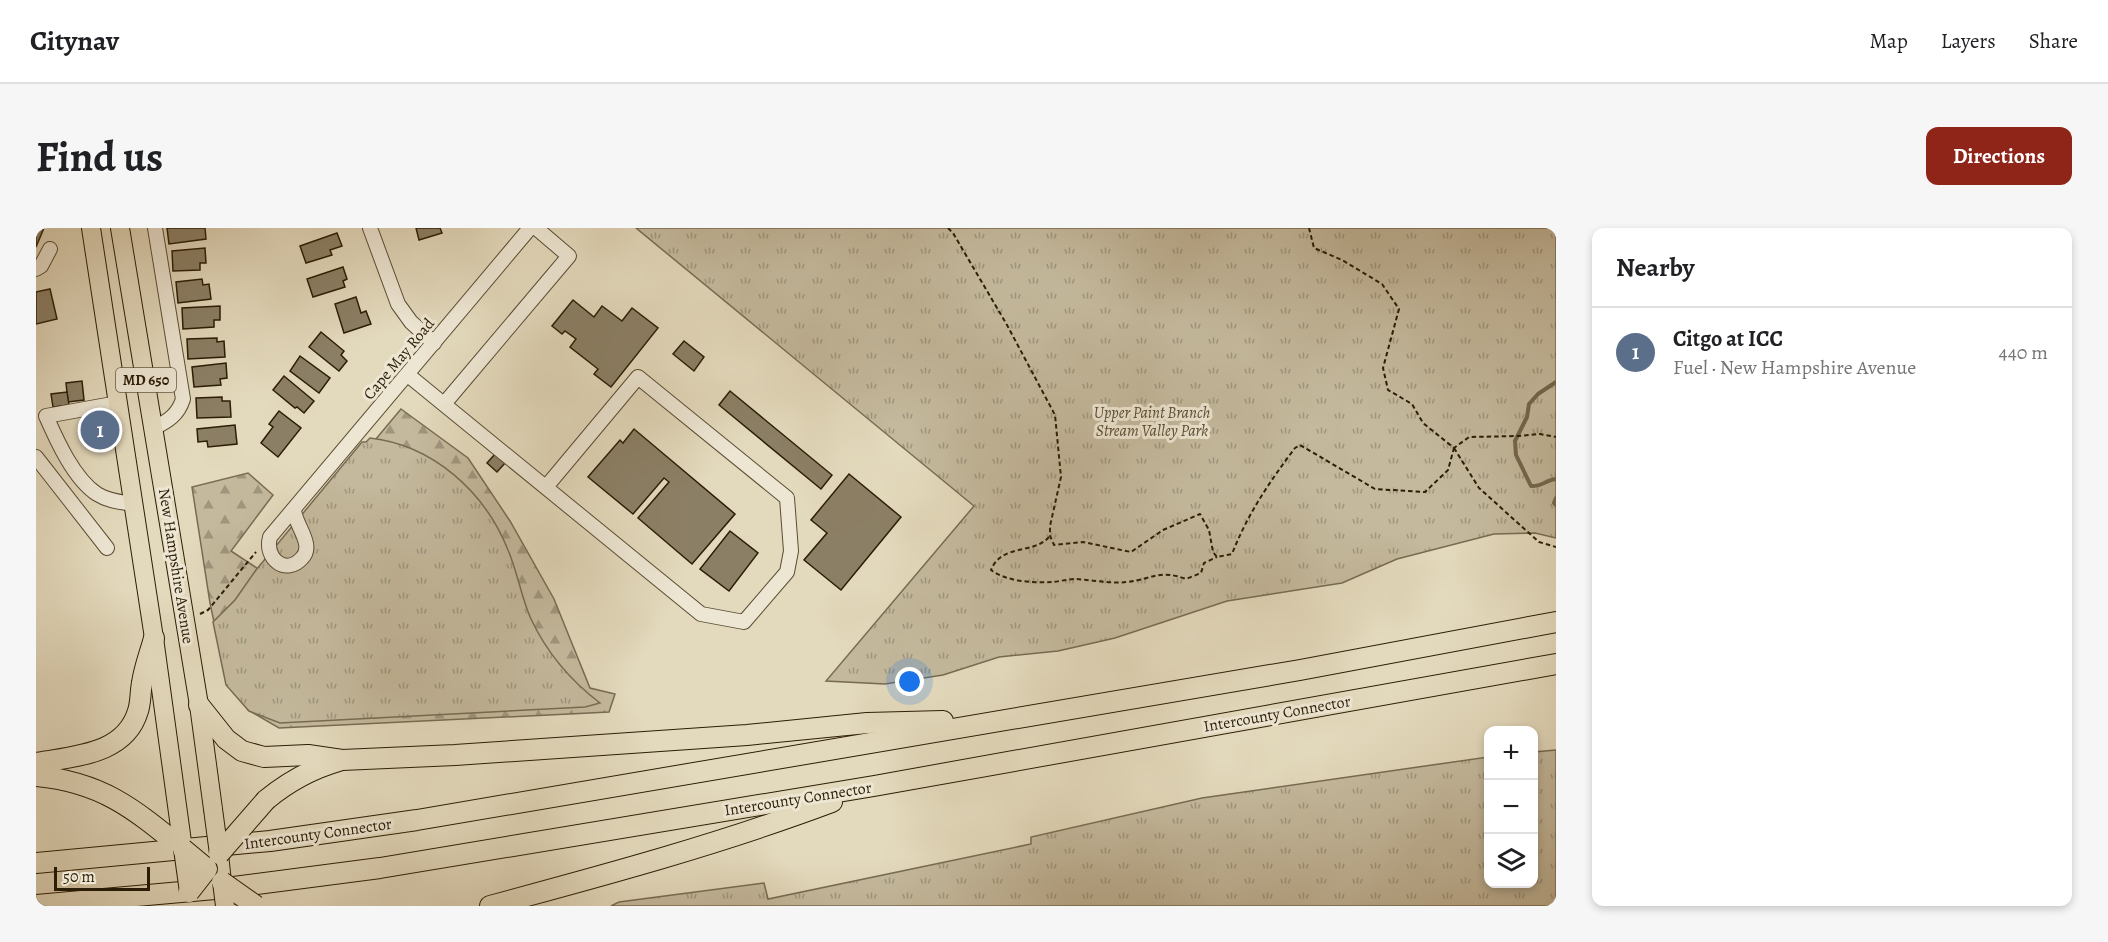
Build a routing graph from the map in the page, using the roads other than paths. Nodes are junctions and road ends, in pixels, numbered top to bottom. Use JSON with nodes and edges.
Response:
{"nodes":[{"id":1,"x":91,"y":228,"type":"edge"},
{"id":2,"x":155,"y":228,"type":"edge"},
{"id":3,"x":370,"y":228,"type":"edge"},
{"id":4,"x":530,"y":228,"type":"edge"},
{"id":5,"x":536,"y":228,"type":"edge"},
{"id":6,"x":120,"y":229,"type":"edge"},
{"id":7,"x":50,"y":249,"type":"dead end"},
{"id":8,"x":36,"y":269,"type":"edge"},
{"id":9,"x":434,"y":343,"type":"junction"},
{"id":10,"x":408,"y":375,"type":"junction"},
{"id":11,"x":118,"y":403,"type":"junction"},
{"id":12,"x":444,"y":404,"type":"junction"},
{"id":13,"x":154,"y":428,"type":"junction"},
{"id":14,"x":36,"y":457,"type":"edge"},
{"id":15,"x":546,"y":487,"type":"junction"},
{"id":16,"x":134,"y":504,"type":"junction"},
{"id":17,"x":294,"y":510,"type":"junction"},
{"id":18,"x":107,"y":548,"type":"dead end"},
{"id":19,"x":1549,"y":623,"type":"edge"},
{"id":20,"x":154,"y":638,"type":"junction"},
{"id":21,"x":1556,"y":664,"type":"edge"},
{"id":22,"x":199,"y":705,"type":"junction"},
{"id":23,"x":1011,"y":719,"type":"junction"},
{"id":24,"x":342,"y":760,"type":"junction"},
{"id":25,"x":36,"y":763,"type":"edge"},
{"id":26,"x":36,"y":776,"type":"edge"},
{"id":27,"x":874,"y":786,"type":"junction"},
{"id":28,"x":183,"y":849,"type":"junction"},
{"id":29,"x":213,"y":861,"type":"junction"},
{"id":30,"x":36,"y":863,"type":"edge"},
{"id":31,"x":222,"y":882,"type":"junction"},
{"id":32,"x":187,"y":901,"type":"edge"},
{"id":33,"x":36,"y":905,"type":"edge"},
{"id":34,"x":225,"y":906,"type":"edge"},
{"id":35,"x":256,"y":906,"type":"edge"},
{"id":36,"x":490,"y":906,"type":"edge"}],
"edges":[{"from":1,"to":11,"type":"main road","name":"New Hampshire Avenue","number":"MD 650"},
{"from":2,"to":13,"type":"street"},
{"from":3,"to":9,"type":"street"},
{"from":4,"to":9,"type":"street","name":"Cape May Road"},
{"from":5,"to":12,"type":"street"},
{"from":6,"to":13,"type":"main road","name":"New Hampshire Avenue","number":"MD 650"},
{"from":7,"to":8,"type":"street"},
{"from":9,"to":10,"type":"street","name":"Cape May Road"},
{"from":10,"to":12,"type":"street"},
{"from":10,"to":17,"type":"street","name":"Cape May Road"},
{"from":11,"to":16,"type":"main road","name":"New Hampshire Avenue","number":"MD 650"},
{"from":11,"to":16,"type":"street"},
{"from":12,"to":15,"type":"street"},
{"from":13,"to":22,"type":"main road","name":"New Hampshire Avenue","number":"MD 650"},
{"from":14,"to":18,"type":"street"},
{"from":15,"to":15,"type":"street"},
{"from":16,"to":20,"type":"main road","name":"New Hampshire Avenue","number":"MD 650"},
{"from":17,"to":17,"type":"street","name":"Cape May Road"},
{"from":19,"to":23,"type":"highway","name":"Intercounty Connector"},
{"from":20,"to":25,"type":"highway"},
{"from":20,"to":28,"type":"main road","name":"New Hampshire Avenue","number":"MD 650"},
{"from":21,"to":27,"type":"highway","name":"Intercounty Connector"},
{"from":22,"to":24,"type":"highway"},
{"from":22,"to":29,"type":"main road","name":"New Hampshire Avenue","number":"MD 650","bridge":true},
{"from":23,"to":24,"type":"highway"},
{"from":23,"to":30,"type":"highway","name":"Intercounty Connector"},
{"from":24,"to":29,"type":"highway","bridge":true},
{"from":26,"to":28,"type":"highway"},
{"from":27,"to":33,"type":"highway","name":"Intercounty Connector"},
{"from":27,"to":36,"type":"highway"},
{"from":28,"to":29,"type":"highway","bridge":true},
{"from":28,"to":32,"type":"main road","name":"New Hampshire Avenue","number":"MD 650","bridge":true},
{"from":29,"to":31,"type":"highway"},
{"from":29,"to":32,"type":"highway","bridge":true},
{"from":31,"to":34,"type":"main road","bridge":true},
{"from":31,"to":35,"type":"highway","bridge":true}]}
